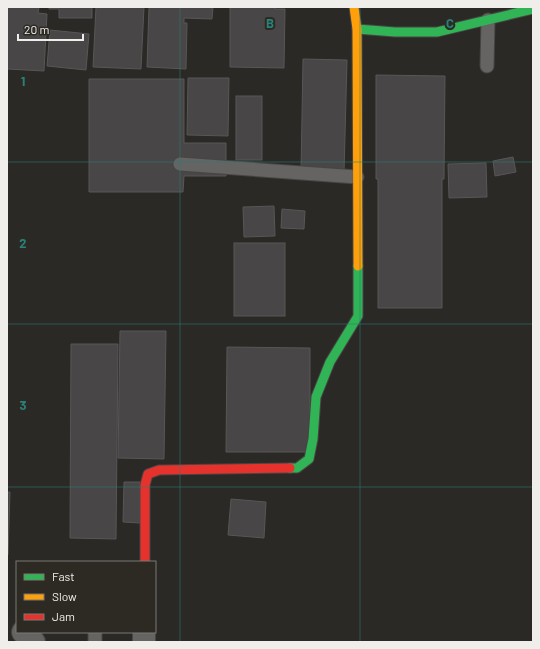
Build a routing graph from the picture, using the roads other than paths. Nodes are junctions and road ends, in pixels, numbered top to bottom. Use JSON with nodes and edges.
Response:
{"nodes":[{"id":1,"x":354,"y":7,"type":"edge"},
{"id":2,"x":533,"y":9,"type":"edge"},
{"id":3,"x":488,"y":20,"type":"junction"},
{"id":4,"x":357,"y":29,"type":"junction"},
{"id":5,"x":487,"y":66,"type":"dead end"},
{"id":6,"x":180,"y":164,"type":"dead end"},
{"id":7,"x":358,"y":177,"type":"junction"},
{"id":8,"x":144,"y":561,"type":"edge"},
{"id":9,"x":25,"y":633,"type":"edge"},
{"id":10,"x":34,"y":642,"type":"edge"}],
"edges":[{"from":1,"to":4,"type":"street"},
{"from":2,"to":3,"type":"street"},
{"from":3,"to":4,"type":"street"},
{"from":3,"to":5,"type":"lane"},
{"from":4,"to":7,"type":"street"},
{"from":6,"to":7,"type":"lane"},
{"from":7,"to":8,"type":"street"},
{"from":9,"to":10,"type":"street"}]}
